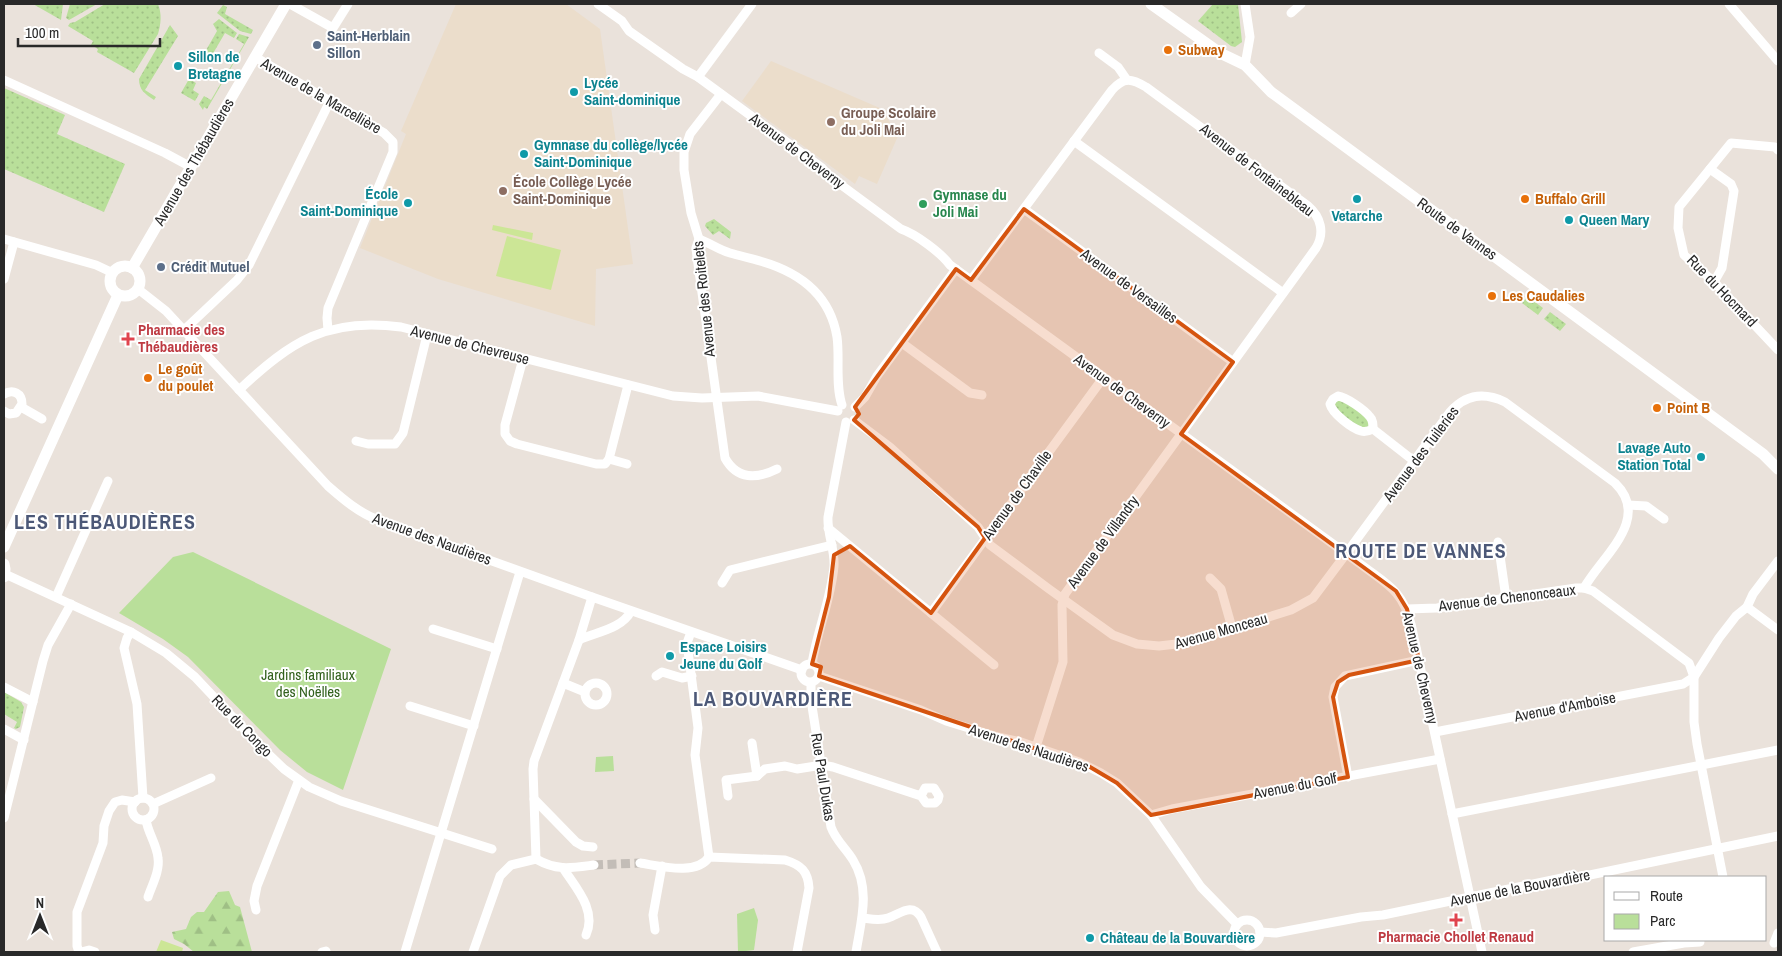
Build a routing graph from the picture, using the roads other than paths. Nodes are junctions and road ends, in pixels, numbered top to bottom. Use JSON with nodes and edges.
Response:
{"nodes":[{"id":1,"x":286,"y":4,"type":"edge"},
{"id":2,"x":290,"y":4,"type":"edge"},
{"id":3,"x":348,"y":4,"type":"edge"},
{"id":4,"x":598,"y":4,"type":"edge"},
{"id":5,"x":752,"y":4,"type":"edge"},
{"id":6,"x":1151,"y":4,"type":"edge"},
{"id":7,"x":1245,"y":4,"type":"edge"},
{"id":8,"x":1300,"y":4,"type":"edge"},
{"id":9,"x":1729,"y":4,"type":"edge"},
{"id":10,"x":1291,"y":12,"type":"dead end"},
{"id":11,"x":1100,"y":53,"type":"dead end"},
{"id":12,"x":255,"y":57,"type":"junction"},
{"id":13,"x":1778,"y":61,"type":"edge"},
{"id":14,"x":1245,"y":65,"type":"junction"},
{"id":15,"x":698,"y":77,"type":"junction"},
{"id":16,"x":4,"y":80,"type":"edge"},
{"id":17,"x":1127,"y":80,"type":"junction"},
{"id":18,"x":721,"y":94,"type":"junction"},
{"id":19,"x":330,"y":101,"type":"junction"},
{"id":20,"x":1074,"y":141,"type":"junction"},
{"id":21,"x":1778,"y":150,"type":"edge"},
{"id":22,"x":191,"y":167,"type":"junction"},
{"id":23,"x":1710,"y":169,"type":"junction"},
{"id":24,"x":1024,"y":209,"type":"junction"},
{"id":25,"x":4,"y":239,"type":"edge"},
{"id":26,"x":699,"y":239,"type":"junction"},
{"id":27,"x":14,"y":242,"type":"junction"},
{"id":28,"x":132,"y":268,"type":"junction"},
{"id":29,"x":956,"y":269,"type":"junction"},
{"id":30,"x":113,"y":273,"type":"junction"},
{"id":31,"x":4,"y":279,"type":"edge"},
{"id":32,"x":971,"y":280,"type":"junction"},
{"id":33,"x":1714,"y":282,"type":"junction"},
{"id":34,"x":138,"y":289,"type":"junction"},
{"id":35,"x":1283,"y":293,"type":"junction"},
{"id":36,"x":118,"y":295,"type":"junction"},
{"id":37,"x":184,"y":330,"type":"junction"},
{"id":38,"x":328,"y":330,"type":"junction"},
{"id":39,"x":427,"y":335,"type":"junction"},
{"id":40,"x":902,"y":343,"type":"junction"},
{"id":41,"x":1778,"y":349,"type":"edge"},
{"id":42,"x":523,"y":359,"type":"junction"},
{"id":43,"x":1233,"y":362,"type":"junction"},
{"id":44,"x":1103,"y":378,"type":"junction"},
{"id":45,"x":628,"y":385,"type":"junction"},
{"id":46,"x":240,"y":390,"type":"junction"},
{"id":47,"x":4,"y":392,"type":"edge"},
{"id":48,"x":982,"y":395,"type":"dead end"},
{"id":49,"x":716,"y":397,"type":"junction"},
{"id":50,"x":21,"y":407,"type":"junction"},
{"id":51,"x":855,"y":407,"type":"junction"},
{"id":52,"x":840,"y":408,"type":"junction"},
{"id":53,"x":4,"y":411,"type":"edge"},
{"id":54,"x":42,"y":419,"type":"dead end"},
{"id":55,"x":850,"y":421,"type":"junction"},
{"id":56,"x":1373,"y":429,"type":"junction"},
{"id":57,"x":1181,"y":434,"type":"junction"},
{"id":58,"x":356,"y":442,"type":"dead end"},
{"id":59,"x":1763,"y":454,"type":"junction"},
{"id":60,"x":609,"y":459,"type":"junction"},
{"id":61,"x":1414,"y":461,"type":"junction"},
{"id":62,"x":1778,"y":461,"type":"edge"},
{"id":63,"x":628,"y":464,"type":"dead end"},
{"id":64,"x":778,"y":469,"type":"dead end"},
{"id":65,"x":1778,"y":469,"type":"edge"},
{"id":66,"x":108,"y":481,"type":"dead end"},
{"id":67,"x":1628,"y":505,"type":"junction"},
{"id":68,"x":1664,"y":519,"type":"dead end"},
{"id":69,"x":828,"y":528,"type":"junction"},
{"id":70,"x":985,"y":538,"type":"junction"},
{"id":71,"x":1498,"y":542,"type":"dead end"},
{"id":72,"x":832,"y":545,"type":"junction"},
{"id":73,"x":850,"y":546,"type":"junction"},
{"id":74,"x":4,"y":547,"type":"edge"},
{"id":75,"x":1346,"y":554,"type":"junction"},
{"id":76,"x":834,"y":555,"type":"junction"},
{"id":77,"x":1778,"y":561,"type":"edge"},
{"id":78,"x":4,"y":572,"type":"edge"},
{"id":79,"x":520,"y":572,"type":"junction"},
{"id":80,"x":1210,"y":578,"type":"dead end"},
{"id":81,"x":722,"y":583,"type":"dead end"},
{"id":82,"x":1584,"y":588,"type":"junction"},
{"id":83,"x":592,"y":597,"type":"junction"},
{"id":84,"x":56,"y":598,"type":"junction"},
{"id":85,"x":1506,"y":598,"type":"junction"},
{"id":86,"x":1063,"y":599,"type":"junction"},
{"id":87,"x":70,"y":604,"type":"junction"},
{"id":88,"x":1747,"y":607,"type":"junction"},
{"id":89,"x":1407,"y":609,"type":"junction"},
{"id":90,"x":631,"y":611,"type":"junction"},
{"id":91,"x":931,"y":613,"type":"junction"},
{"id":92,"x":586,"y":619,"type":"junction"},
{"id":93,"x":1232,"y":628,"type":"junction"},
{"id":94,"x":433,"y":629,"type":"dead end"},
{"id":95,"x":1778,"y":630,"type":"edge"},
{"id":96,"x":131,"y":632,"type":"junction"},
{"id":97,"x":691,"y":632,"type":"junction"},
{"id":98,"x":593,"y":634,"type":"junction"},
{"id":99,"x":579,"y":640,"type":"junction"},
{"id":100,"x":497,"y":649,"type":"junction"},
{"id":101,"x":1419,"y":660,"type":"junction"},
{"id":102,"x":812,"y":664,"type":"junction"},
{"id":103,"x":994,"y":665,"type":"dead end"},
{"id":104,"x":802,"y":670,"type":"junction"},
{"id":105,"x":656,"y":676,"type":"dead end"},
{"id":106,"x":692,"y":676,"type":"junction"},
{"id":107,"x":819,"y":676,"type":"junction"},
{"id":108,"x":1694,"y":677,"type":"junction"},
{"id":109,"x":563,"y":683,"type":"junction"},
{"id":110,"x":811,"y":683,"type":"junction"},
{"id":111,"x":4,"y":687,"type":"edge"},
{"id":112,"x":585,"y":692,"type":"dead end"},
{"id":113,"x":33,"y":702,"type":"junction"},
{"id":114,"x":410,"y":706,"type":"dead end"},
{"id":115,"x":474,"y":726,"type":"junction"},
{"id":116,"x":4,"y":729,"type":"edge"},
{"id":117,"x":1435,"y":732,"type":"junction"},
{"id":118,"x":24,"y":740,"type":"junction"},
{"id":119,"x":752,"y":743,"type":"dead end"},
{"id":120,"x":1036,"y":748,"type":"junction"},
{"id":121,"x":1778,"y":750,"type":"edge"},
{"id":122,"x":1440,"y":759,"type":"junction"},
{"id":123,"x":822,"y":765,"type":"junction"},
{"id":124,"x":1701,"y":765,"type":"junction"},
{"id":125,"x":757,"y":776,"type":"junction"},
{"id":126,"x":1348,"y":776,"type":"junction"},
{"id":127,"x":211,"y":778,"type":"dead end"},
{"id":128,"x":298,"y":780,"type":"junction"},
{"id":129,"x":728,"y":796,"type":"dead end"},
{"id":130,"x":921,"y":796,"type":"dead end"},
{"id":131,"x":534,"y":799,"type":"junction"},
{"id":132,"x":139,"y":800,"type":"junction"},
{"id":133,"x":153,"y":804,"type":"junction"},
{"id":134,"x":1452,"y":814,"type":"junction"},
{"id":135,"x":1151,"y":815,"type":"junction"},
{"id":136,"x":4,"y":818,"type":"edge"},
{"id":137,"x":146,"y":820,"type":"junction"},
{"id":138,"x":442,"y":833,"type":"junction"},
{"id":139,"x":1778,"y":836,"type":"edge"},
{"id":140,"x":593,"y":847,"type":"dead end"},
{"id":141,"x":492,"y":848,"type":"dead end"},
{"id":142,"x":1718,"y":849,"type":"junction"},
{"id":143,"x":709,"y":857,"type":"junction"},
{"id":144,"x":536,"y":859,"type":"junction"},
{"id":145,"x":640,"y":863,"type":"tunnel mouth"},
{"id":146,"x":594,"y":864,"type":"tunnel mouth"},
{"id":147,"x":662,"y":866,"type":"junction"},
{"id":148,"x":563,"y":868,"type":"junction"},
{"id":149,"x":1723,"y":876,"type":"edge"},
{"id":150,"x":1471,"y":896,"type":"junction"},
{"id":151,"x":148,"y":897,"type":"dead end"},
{"id":152,"x":256,"y":910,"type":"dead end"},
{"id":153,"x":863,"y":918,"type":"junction"},
{"id":154,"x":1238,"y":924,"type":"junction"},
{"id":155,"x":655,"y":930,"type":"dead end"},
{"id":156,"x":1260,"y":932,"type":"junction"},
{"id":157,"x":1778,"y":933,"type":"edge"},
{"id":158,"x":586,"y":935,"type":"dead end"},
{"id":159,"x":1701,"y":941,"type":"edge"},
{"id":160,"x":1774,"y":944,"type":"dead end"},
{"id":161,"x":1254,"y":949,"type":"edge"},
{"id":162,"x":80,"y":952,"type":"edge"},
{"id":163,"x":95,"y":952,"type":"edge"},
{"id":164,"x":405,"y":952,"type":"edge"},
{"id":165,"x":473,"y":952,"type":"edge"},
{"id":166,"x":798,"y":952,"type":"edge"},
{"id":167,"x":856,"y":952,"type":"edge"},
{"id":168,"x":937,"y":952,"type":"edge"},
{"id":169,"x":1482,"y":952,"type":"edge"},
{"id":170,"x":1633,"y":952,"type":"edge"},
{"id":171,"x":1695,"y":952,"type":"edge"}],
"edges":[{"from":1,"to":12,"type":"main road","name":"Avenue des Thébaudières"},
{"from":2,"to":3,"type":"street"},
{"from":4,"to":15,"type":"street","name":"Avenue de Cheverny"},
{"from":5,"to":15,"type":"street"},
{"from":6,"to":14,"type":"main road","name":"Route de Vannes"},
{"from":7,"to":14,"type":"street"},
{"from":8,"to":10,"type":"street"},
{"from":9,"to":13,"type":"street"},
{"from":11,"to":17,"type":"street","name":"Avenue de Fontainebleau"},
{"from":12,"to":19,"type":"street","name":"Avenue de la Marcellière"},
{"from":12,"to":22,"type":"main road","name":"Avenue des Thébaudières"},
{"from":14,"to":59,"type":"main road","name":"Route de Vannes"},
{"from":15,"to":18,"type":"street","name":"Avenue de Cheverny"},
{"from":16,"to":22,"type":"street"},
{"from":17,"to":20,"type":"street"},
{"from":17,"to":35,"type":"street","name":"Avenue de Fontainebleau"},
{"from":18,"to":26,"type":"street","name":"Avenue des Roitelets"},
{"from":18,"to":29,"type":"street","name":"Avenue de Cheverny"},
{"from":19,"to":37,"type":"street"},
{"from":19,"to":38,"type":"street","name":"Avenue de la Marcellière"},
{"from":20,"to":24,"type":"street"},
{"from":20,"to":35,"type":"street"},
{"from":21,"to":23,"type":"street","name":"Rue du Hocmard"},
{"from":22,"to":28,"type":"main road","name":"Avenue des Thébaudières"},
{"from":23,"to":33,"type":"street"},
{"from":23,"to":33,"type":"street","name":"Rue du Hocmard"},
{"from":24,"to":32,"type":"street"},
{"from":24,"to":43,"type":"street","name":"Avenue de Versailles"},
{"from":25,"to":27,"type":"street"},
{"from":26,"to":49,"type":"street","name":"Avenue des Roitelets"},
{"from":26,"to":52,"type":"street"},
{"from":27,"to":30,"type":"street"},
{"from":27,"to":31,"type":"street"},
{"from":28,"to":30,"type":"main road"},
{"from":28,"to":34,"type":"main road"},
{"from":29,"to":32,"type":"street","name":"Avenue de Cheverny"},
{"from":29,"to":40,"type":"street"},
{"from":30,"to":36,"type":"main road"},
{"from":32,"to":44,"type":"street","name":"Avenue de Cheverny"},
{"from":33,"to":41,"type":"street","name":"Rue du Hocmard"},
{"from":34,"to":36,"type":"main road"},
{"from":34,"to":37,"type":"street","name":"Avenue des Naudières"},
{"from":35,"to":43,"type":"street","name":"Avenue de Fontainebleau"},
{"from":36,"to":74,"type":"main road"},
{"from":37,"to":46,"type":"street","name":"Avenue des Naudières"},
{"from":38,"to":39,"type":"street","name":"Avenue de Chevreuse"},
{"from":38,"to":46,"type":"street","name":"Avenue de Chevreuse"},
{"from":39,"to":42,"type":"street","name":"Avenue de Chevreuse"},
{"from":39,"to":58,"type":"street"},
{"from":40,"to":48,"type":"street"},
{"from":40,"to":51,"type":"street"},
{"from":42,"to":45,"type":"street","name":"Avenue de Chevreuse"},
{"from":42,"to":60,"type":"street"},
{"from":43,"to":57,"type":"street","name":"Avenue de Fontainebleau"},
{"from":44,"to":57,"type":"street","name":"Avenue de Cheverny"},
{"from":44,"to":70,"type":"street","name":"Avenue de Chaville"},
{"from":45,"to":49,"type":"street","name":"Avenue de Chevreuse"},
{"from":45,"to":60,"type":"street"},
{"from":46,"to":79,"type":"street","name":"Avenue des Naudières"},
{"from":47,"to":50,"type":"street"},
{"from":49,"to":52,"type":"street","name":"Avenue de Chevreuse"},
{"from":49,"to":64,"type":"street","name":"Avenue des Roitelets"},
{"from":50,"to":53,"type":"street"},
{"from":50,"to":54,"type":"street"},
{"from":51,"to":52,"type":"street"},
{"from":51,"to":55,"type":"street"},
{"from":52,"to":55,"type":"street"},
{"from":55,"to":69,"type":"street"},
{"from":55,"to":70,"type":"street","name":"Avenue Monceau"},
{"from":56,"to":56,"type":"street"},
{"from":56,"to":61,"type":"street"},
{"from":57,"to":75,"type":"street","name":"Avenue de Cheverny"},
{"from":57,"to":86,"type":"street","name":"Avenue de Villandry"},
{"from":59,"to":62,"type":"main road","name":"Route de Vannes"},
{"from":59,"to":65,"type":"main road","name":"Route de Vannes"},
{"from":60,"to":63,"type":"street"},
{"from":61,"to":67,"type":"street","name":"Avenue des Tuileries"},
{"from":61,"to":75,"type":"street","name":"Avenue des Tuileries"},
{"from":66,"to":84,"type":"street"},
{"from":67,"to":68,"type":"street"},
{"from":67,"to":82,"type":"street"},
{"from":69,"to":72,"type":"street"},
{"from":69,"to":73,"type":"street"},
{"from":70,"to":86,"type":"street","name":"Avenue Monceau"},
{"from":70,"to":91,"type":"street","name":"Avenue de Chaville"},
{"from":71,"to":85,"type":"street"},
{"from":72,"to":76,"type":"street"},
{"from":72,"to":81,"type":"street"},
{"from":73,"to":76,"type":"street"},
{"from":73,"to":91,"type":"street"},
{"from":75,"to":89,"type":"street","name":"Avenue de Cheverny"},
{"from":75,"to":93,"type":"street","name":"Avenue Monceau"},
{"from":76,"to":102,"type":"street"},
{"from":77,"to":88,"type":"street"},
{"from":78,"to":84,"type":"street","name":"Rue du Congo"},
{"from":79,"to":83,"type":"street","name":"Avenue des Naudières"},
{"from":79,"to":100,"type":"street"},
{"from":80,"to":93,"type":"street"},
{"from":82,"to":85,"type":"street","name":"Avenue de Chenonceaux"},
{"from":82,"to":108,"type":"street","name":"Avenue de Chenonceaux"},
{"from":83,"to":90,"type":"street","name":"Avenue des Naudières"},
{"from":83,"to":92,"type":"street"},
{"from":84,"to":87,"type":"street","name":"Rue du Congo"},
{"from":85,"to":89,"type":"street","name":"Avenue de Chenonceaux"},
{"from":86,"to":93,"type":"street","name":"Avenue Monceau"},
{"from":86,"to":120,"type":"street","name":"Avenue de Villandry"},
{"from":87,"to":96,"type":"street","name":"Rue du Congo"},
{"from":87,"to":113,"type":"street"},
{"from":88,"to":95,"type":"street"},
{"from":88,"to":108,"type":"street"},
{"from":89,"to":101,"type":"street","name":"Avenue de Cheverny"},
{"from":90,"to":97,"type":"street","name":"Avenue des Naudières"},
{"from":90,"to":98,"type":"street"},
{"from":91,"to":103,"type":"street"},
{"from":92,"to":98,"type":"street"},
{"from":92,"to":99,"type":"street"},
{"from":94,"to":100,"type":"street"},
{"from":96,"to":128,"type":"street","name":"Rue du Congo"},
{"from":96,"to":132,"type":"street"},
{"from":97,"to":104,"type":"street","name":"Avenue des Naudières"},
{"from":97,"to":106,"type":"street"},
{"from":98,"to":99,"type":"street"},
{"from":99,"to":109,"type":"street"},
{"from":100,"to":115,"type":"street"},
{"from":101,"to":117,"type":"street","name":"Avenue de Cheverny"},
{"from":101,"to":126,"type":"street"},
{"from":102,"to":104,"type":"street"},
{"from":102,"to":107,"type":"street"},
{"from":104,"to":110,"type":"street"},
{"from":105,"to":106,"type":"street"},
{"from":106,"to":143,"type":"street"},
{"from":107,"to":110,"type":"street"},
{"from":107,"to":120,"type":"street","name":"Avenue des Naudières"},
{"from":108,"to":117,"type":"street","name":"Avenue d'Amboise"},
{"from":108,"to":124,"type":"street"},
{"from":109,"to":112,"type":"street"},
{"from":109,"to":131,"type":"street"},
{"from":110,"to":123,"type":"street","name":"Rue Paul Dukas"},
{"from":111,"to":113,"type":"street"},
{"from":113,"to":118,"type":"street"},
{"from":114,"to":115,"type":"street"},
{"from":115,"to":138,"type":"street"},
{"from":116,"to":118,"type":"street"},
{"from":117,"to":122,"type":"street","name":"Avenue de Cheverny"},
{"from":118,"to":136,"type":"street"},
{"from":119,"to":125,"type":"street"},
{"from":120,"to":135,"type":"street","name":"Avenue des Naudières"},
{"from":121,"to":124,"type":"street"},
{"from":122,"to":126,"type":"street","name":"Avenue du Golf"},
{"from":122,"to":134,"type":"street","name":"Avenue de Cheverny"},
{"from":123,"to":125,"type":"street"},
{"from":123,"to":130,"type":"street"},
{"from":123,"to":153,"type":"street","name":"Rue Paul Dukas"},
{"from":124,"to":134,"type":"street"},
{"from":124,"to":142,"type":"street"},
{"from":125,"to":129,"type":"street"},
{"from":126,"to":135,"type":"street","name":"Avenue du Golf"},
{"from":127,"to":133,"type":"street"},
{"from":128,"to":138,"type":"street","name":"Rue du Congo"},
{"from":128,"to":152,"type":"street"},
{"from":131,"to":140,"type":"street"},
{"from":131,"to":144,"type":"street"},
{"from":132,"to":133,"type":"street"},
{"from":132,"to":137,"type":"street"},
{"from":132,"to":162,"type":"street"},
{"from":133,"to":137,"type":"street"},
{"from":134,"to":150,"type":"street","name":"Avenue de Cheverny"},
{"from":135,"to":154,"type":"street","name":"Avenue des Naudières"},
{"from":137,"to":151,"type":"street"},
{"from":138,"to":141,"type":"street","name":"Rue du Congo"},
{"from":138,"to":164,"type":"street"},
{"from":139,"to":142,"type":"street","name":"Avenue de la Bouvardière"},
{"from":142,"to":149,"type":"street"},
{"from":142,"to":150,"type":"street","name":"Avenue de la Bouvardière"},
{"from":143,"to":147,"type":"street"},
{"from":143,"to":166,"type":"street"},
{"from":144,"to":148,"type":"street"},
{"from":144,"to":165,"type":"street"},
{"from":145,"to":147,"type":"street"},
{"from":146,"to":148,"type":"street"},
{"from":147,"to":155,"type":"street"},
{"from":148,"to":158,"type":"street"},
{"from":150,"to":156,"type":"street","name":"Avenue de la Bouvardière"},
{"from":150,"to":169,"type":"street","name":"Avenue de Cheverny"},
{"from":153,"to":167,"type":"street","name":"Rue Paul Dukas"},
{"from":153,"to":168,"type":"street"},
{"from":154,"to":156,"type":"street"},
{"from":154,"to":161,"type":"street"},
{"from":156,"to":161,"type":"street"},
{"from":157,"to":160,"type":"street"},
{"from":159,"to":170,"type":"street"},
{"from":159,"to":171,"type":"street"},
{"from":162,"to":163,"type":"street"}]}
